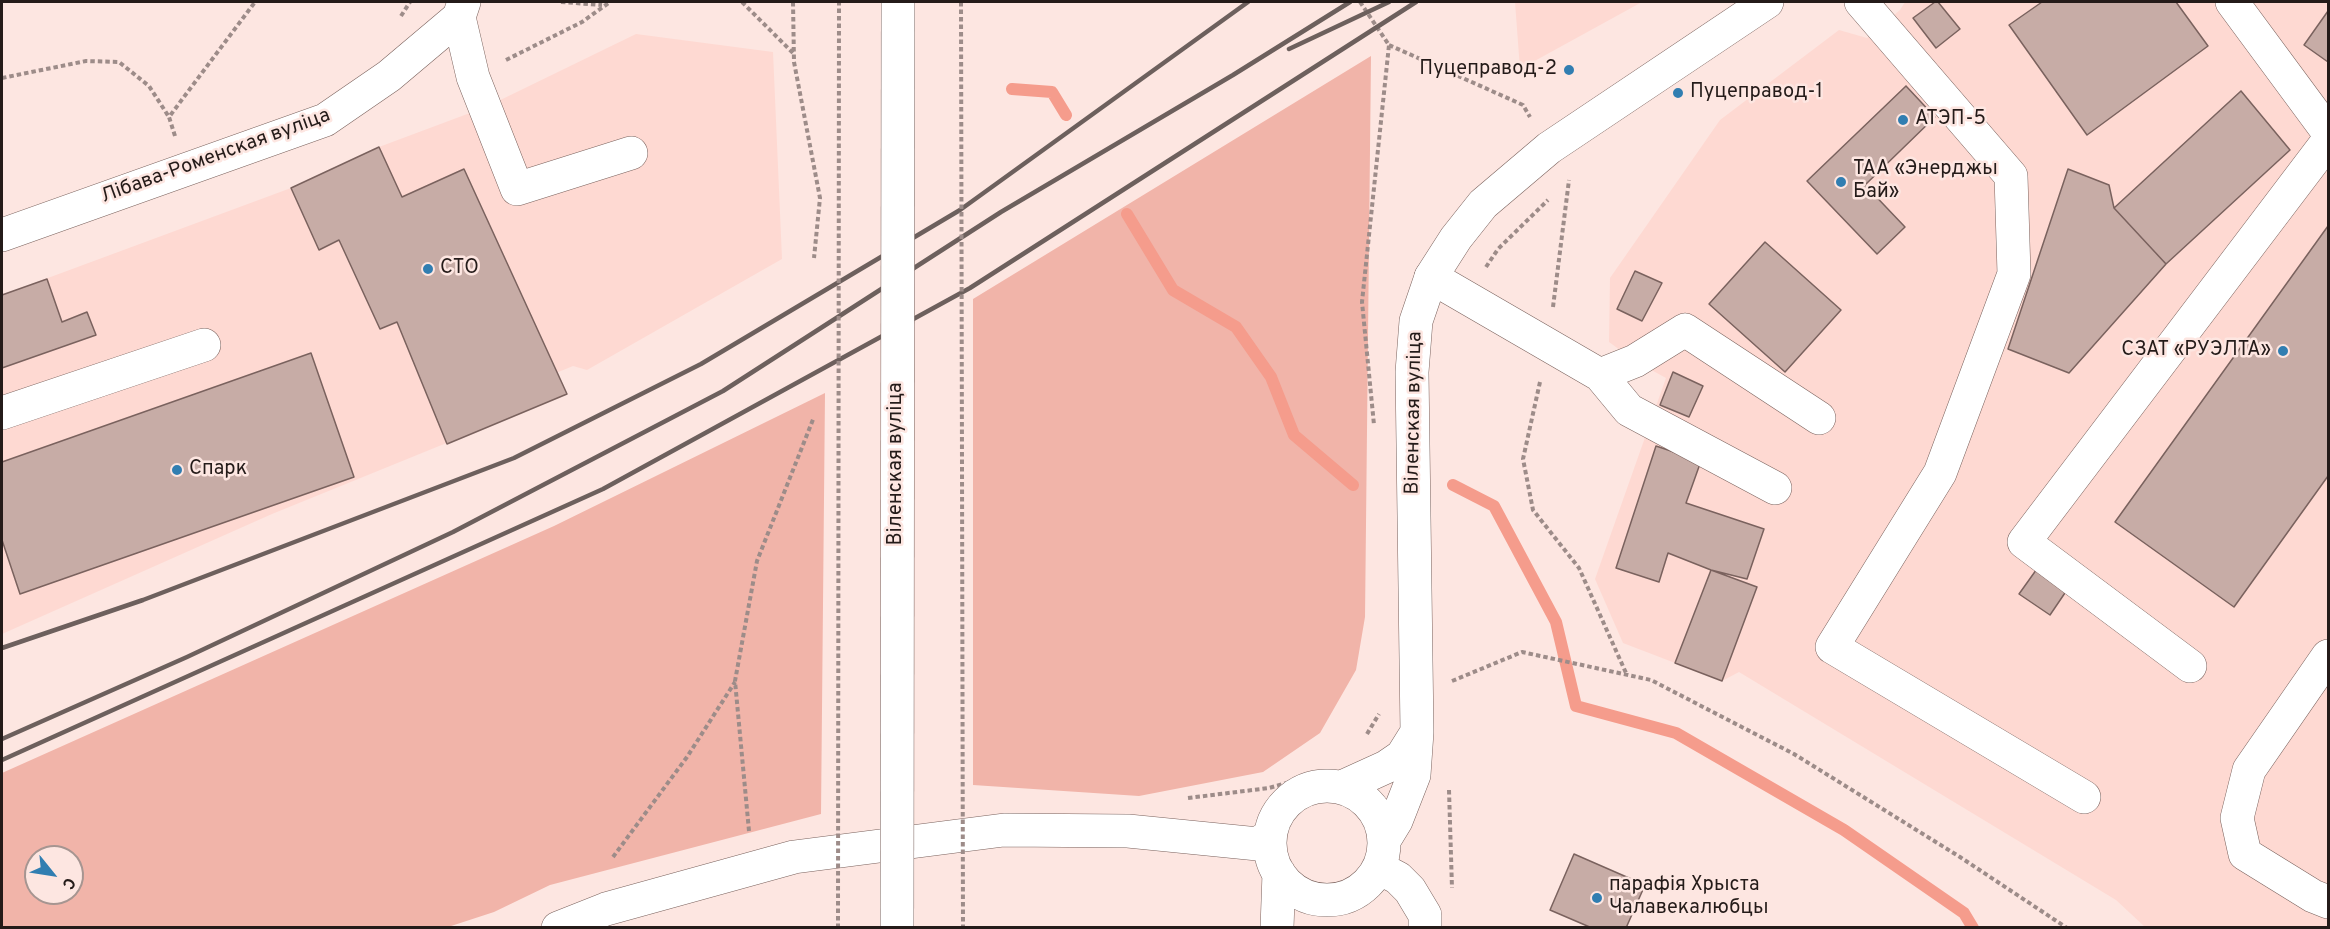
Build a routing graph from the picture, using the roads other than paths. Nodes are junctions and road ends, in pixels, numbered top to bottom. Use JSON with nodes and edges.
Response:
{"nodes":[{"id":1,"x":898,"y":2,"type":"edge"},
{"id":2,"x":1767,"y":2,"type":"edge"},
{"id":3,"x":1861,"y":2,"type":"edge"},
{"id":4,"x":2232,"y":2,"type":"edge"},
{"id":5,"x":461,"y":9,"type":"edge"},
{"id":6,"x":2328,"y":132,"type":"edge"},
{"id":7,"x":2328,"y":141,"type":"edge"},
{"id":8,"x":631,"y":153,"type":"dead end"},
{"id":9,"x":2,"y":235,"type":"edge"},
{"id":10,"x":1431,"y":277,"type":"junction"},
{"id":11,"x":204,"y":345,"type":"dead end"},
{"id":12,"x":1600,"y":375,"type":"junction"},
{"id":13,"x":2,"y":413,"type":"edge"},
{"id":14,"x":1819,"y":418,"type":"dead end"},
{"id":15,"x":1775,"y":488,"type":"dead end"},
{"id":16,"x":2328,"y":656,"type":"edge"},
{"id":17,"x":2190,"y":666,"type":"dead end"},
{"id":18,"x":1417,"y":732,"type":"junction"},
{"id":19,"x":1327,"y":782,"type":"junction"},
{"id":20,"x":2084,"y":797,"type":"dead end"},
{"id":21,"x":1273,"y":853,"type":"junction"},
{"id":22,"x":1382,"y":854,"type":"junction"},
{"id":23,"x":1311,"y":897,"type":"junction"},
{"id":24,"x":2328,"y":902,"type":"edge"},
{"id":25,"x":558,"y":927,"type":"edge"},
{"id":26,"x":897,"y":927,"type":"edge"},
{"id":27,"x":1278,"y":927,"type":"edge"},
{"id":28,"x":1425,"y":927,"type":"edge"}],
"edges":[{"from":1,"to":26,"type":"main road","name":"Віленская вуліца","bridge":true},
{"from":2,"to":10,"type":"main road","name":"Віленская вуліца"},
{"from":3,"to":20,"type":"main road"},
{"from":4,"to":6,"type":"main road"},
{"from":5,"to":8,"type":"main road"},
{"from":5,"to":9,"type":"main road","name":"Лібава-Роменская вуліца"},
{"from":7,"to":17,"type":"main road"},
{"from":10,"to":12,"type":"main road"},
{"from":10,"to":18,"type":"main road","name":"Віленская вуліца"},
{"from":11,"to":13,"type":"main road"},
{"from":12,"to":14,"type":"main road"},
{"from":12,"to":15,"type":"main road"},
{"from":16,"to":24,"type":"main road"},
{"from":18,"to":19,"type":"main road"},
{"from":18,"to":22,"type":"main road","name":"Віленская вуліца"},
{"from":19,"to":21,"type":"main road"},
{"from":19,"to":22,"type":"main road"},
{"from":21,"to":23,"type":"main road"},
{"from":21,"to":25,"type":"main road"},
{"from":21,"to":27,"type":"main road"},
{"from":22,"to":23,"type":"main road"},
{"from":22,"to":28,"type":"main road"},
{"from":23,"to":27,"type":"main road"}]}
